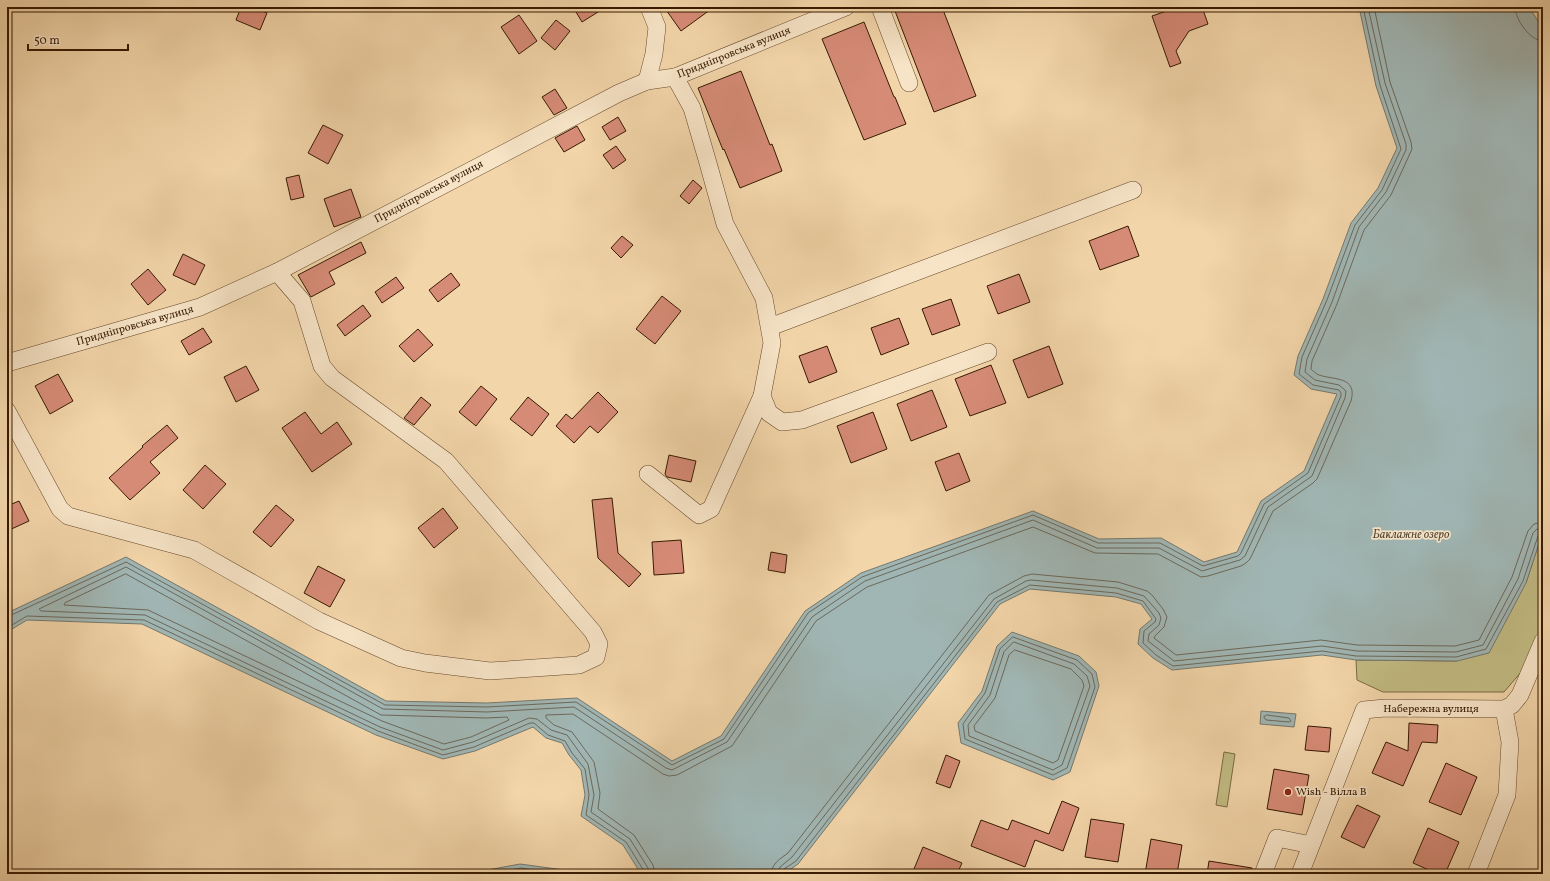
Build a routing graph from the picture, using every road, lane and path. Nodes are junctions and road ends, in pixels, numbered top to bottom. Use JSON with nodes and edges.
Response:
{"nodes":[{"id":1,"x":649,"y":7,"type":"edge"},
{"id":2,"x":846,"y":7,"type":"edge"},
{"id":3,"x":880,"y":7,"type":"edge"},
{"id":4,"x":675,"y":77,"type":"junction"},
{"id":5,"x":647,"y":81,"type":"junction"},
{"id":6,"x":909,"y":83,"type":"dead end"},
{"id":7,"x":1133,"y":190,"type":"dead end"},
{"id":8,"x":277,"y":272,"type":"junction"},
{"id":9,"x":770,"y":327,"type":"junction"},
{"id":10,"x":988,"y":352,"type":"dead end"},
{"id":11,"x":7,"y":363,"type":"edge"},
{"id":12,"x":762,"y":396,"type":"junction"},
{"id":13,"x":7,"y":411,"type":"edge"},
{"id":14,"x":648,"y":474,"type":"dead end"},
{"id":15,"x":1543,"y":641,"type":"edge"},
{"id":16,"x":1504,"y":710,"type":"junction"},
{"id":17,"x":1311,"y":845,"type":"junction"},
{"id":18,"x":1263,"y":874,"type":"edge"},
{"id":19,"x":1300,"y":874,"type":"edge"},
{"id":20,"x":1476,"y":874,"type":"edge"}],
"edges":[{"from":1,"to":5,"type":"street"},
{"from":2,"to":4,"type":"street","name":"Придніпровська вулиця"},
{"from":3,"to":6,"type":"street"},
{"from":4,"to":5,"type":"street","name":"Придніпровська вулиця"},
{"from":4,"to":9,"type":"street"},
{"from":5,"to":8,"type":"street","name":"Придніпровська вулиця"},
{"from":7,"to":9,"type":"street"},
{"from":8,"to":11,"type":"street","name":"Придніпровська вулиця"},
{"from":8,"to":13,"type":"street"},
{"from":9,"to":12,"type":"street"},
{"from":10,"to":12,"type":"street"},
{"from":12,"to":14,"type":"street"},
{"from":15,"to":16,"type":"street"},
{"from":16,"to":17,"type":"street","name":"Набережна вулиця"},
{"from":16,"to":20,"type":"street"},
{"from":17,"to":18,"type":"street"},
{"from":17,"to":19,"type":"street","name":"Набережна вулиця"}]}
